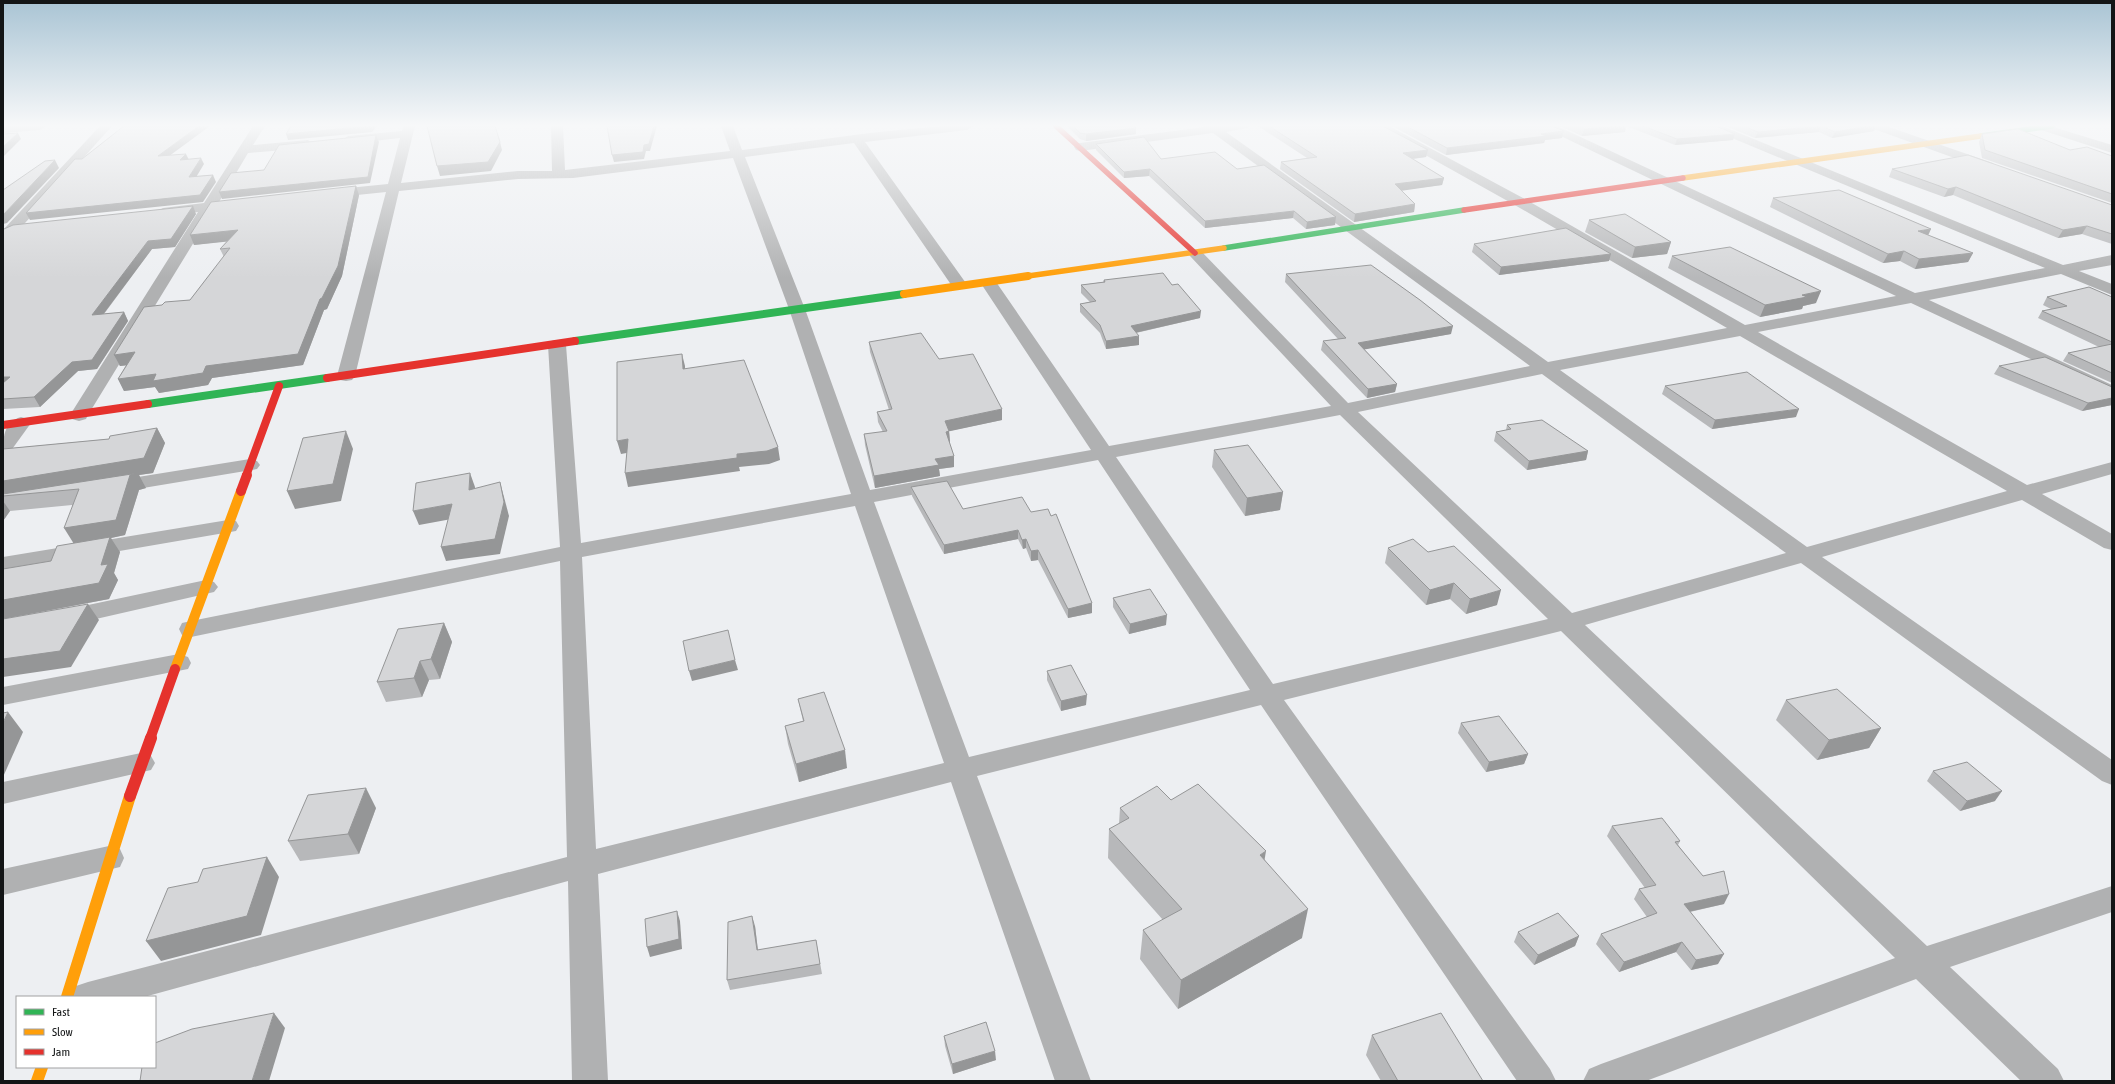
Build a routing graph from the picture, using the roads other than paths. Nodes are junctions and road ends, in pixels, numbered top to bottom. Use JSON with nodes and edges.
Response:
{"nodes":[{"id":1,"x":57,"y":177,"type":"edge"},
{"id":2,"x":227,"y":177,"type":"edge"},
{"id":3,"x":396,"y":177,"type":"edge"},
{"id":4,"x":500,"y":177,"type":"edge"},
{"id":5,"x":746,"y":177,"type":"edge"},
{"id":6,"x":883,"y":177,"type":"edge"},
{"id":7,"x":1111,"y":177,"type":"edge"},
{"id":8,"x":1281,"y":177,"type":"edge"},
{"id":9,"x":1472,"y":177,"type":"edge"},
{"id":10,"x":1654,"y":177,"type":"edge"},
{"id":11,"x":1695,"y":177,"type":"edge"},
{"id":12,"x":1836,"y":177,"type":"edge"},
{"id":13,"x":1663,"y":181,"type":"junction"},
{"id":14,"x":394,"y":186,"type":"junction"},
{"id":15,"x":316,"y":195,"type":"edge"},
{"id":16,"x":1518,"y":202,"type":"junction"},
{"id":17,"x":246,"y":203,"type":"edge"},
{"id":18,"x":207,"y":208,"type":"junction"},
{"id":19,"x":153,"y":213,"type":"edge"},
{"id":20,"x":36,"y":225,"type":"edge"},
{"id":21,"x":1352,"y":227,"type":"junction"},
{"id":22,"x":8,"y":228,"type":"edge"},
{"id":23,"x":3,"y":239,"type":"edge"},
{"id":24,"x":1195,"y":253,"type":"junction"},
{"id":25,"x":2112,"y":260,"type":"edge"},
{"id":26,"x":2061,"y":269,"type":"junction"},
{"id":27,"x":988,"y":282,"type":"junction"},
{"id":28,"x":960,"y":286,"type":"junction"},
{"id":29,"x":2112,"y":290,"type":"edge"},
{"id":30,"x":1912,"y":297,"type":"junction"},
{"id":31,"x":797,"y":309,"type":"junction"},
{"id":32,"x":1740,"y":331,"type":"junction"},
{"id":33,"x":557,"y":345,"type":"junction"},
{"id":34,"x":1545,"y":368,"type":"junction"},
{"id":35,"x":346,"y":376,"type":"junction"},
{"id":36,"x":279,"y":386,"type":"junction"},
{"id":37,"x":2112,"y":392,"type":"edge"},
{"id":38,"x":1344,"y":409,"type":"junction"},
{"id":39,"x":80,"y":415,"type":"junction"},
{"id":40,"x":12,"y":424,"type":"edge"},
{"id":41,"x":3,"y":448,"type":"edge"},
{"id":42,"x":1103,"y":452,"type":"junction"},
{"id":43,"x":250,"y":465,"type":"junction"},
{"id":44,"x":2112,"y":468,"type":"edge"},
{"id":45,"x":96,"y":489,"type":"edge"},
{"id":46,"x":2023,"y":493,"type":"junction"},
{"id":47,"x":862,"y":497,"type":"junction"},
{"id":48,"x":228,"y":526,"type":"junction"},
{"id":49,"x":2112,"y":543,"type":"edge"},
{"id":50,"x":571,"y":552,"type":"junction"},
{"id":51,"x":1804,"y":555,"type":"junction"},
{"id":52,"x":3,"y":564,"type":"edge"},
{"id":53,"x":206,"y":587,"type":"junction"},
{"id":54,"x":1567,"y":622,"type":"junction"},
{"id":55,"x":3,"y":628,"type":"edge"},
{"id":56,"x":191,"y":629,"type":"junction"},
{"id":57,"x":179,"y":663,"type":"junction"},
{"id":58,"x":1267,"y":695,"type":"junction"},
{"id":59,"x":3,"y":696,"type":"edge"},
{"id":60,"x":141,"y":763,"type":"junction"},
{"id":61,"x":961,"y":769,"type":"junction"},
{"id":62,"x":2112,"y":774,"type":"edge"},
{"id":63,"x":3,"y":793,"type":"edge"},
{"id":64,"x":109,"y":858,"type":"junction"},
{"id":65,"x":583,"y":866,"type":"junction"},
{"id":66,"x":3,"y":882,"type":"edge"},
{"id":67,"x":2112,"y":899,"type":"edge"},
{"id":68,"x":1922,"y":962,"type":"junction"},
{"id":69,"x":67,"y":996,"type":"edge"},
{"id":70,"x":92,"y":996,"type":"edge"},
{"id":71,"x":42,"y":1068,"type":"edge"},
{"id":72,"x":37,"y":1081,"type":"edge"},
{"id":73,"x":590,"y":1081,"type":"edge"},
{"id":74,"x":1074,"y":1081,"type":"edge"},
{"id":75,"x":1538,"y":1081,"type":"edge"},
{"id":76,"x":1601,"y":1081,"type":"edge"},
{"id":77,"x":2046,"y":1081,"type":"edge"}],
"edges":[{"from":1,"to":22,"type":"street"},
{"from":2,"to":18,"type":"street"},
{"from":3,"to":14,"type":"street"},
{"from":4,"to":14,"type":"street"},
{"from":5,"to":31,"type":"street"},
{"from":6,"to":28,"type":"street"},
{"from":7,"to":24,"type":"street"},
{"from":8,"to":21,"type":"street"},
{"from":9,"to":16,"type":"street"},
{"from":10,"to":13,"type":"street"},
{"from":11,"to":13,"type":"street"},
{"from":12,"to":26,"type":"street"},
{"from":13,"to":16,"type":"street"},
{"from":13,"to":30,"type":"street"},
{"from":14,"to":15,"type":"street"},
{"from":14,"to":35,"type":"street"},
{"from":16,"to":21,"type":"street"},
{"from":16,"to":32,"type":"street"},
{"from":17,"to":18,"type":"street"},
{"from":18,"to":19,"type":"street"},
{"from":18,"to":39,"type":"street"},
{"from":20,"to":22,"type":"street"},
{"from":21,"to":24,"type":"street"},
{"from":21,"to":34,"type":"street"},
{"from":22,"to":23,"type":"street"},
{"from":24,"to":27,"type":"street"},
{"from":24,"to":38,"type":"street"},
{"from":25,"to":26,"type":"street"},
{"from":26,"to":29,"type":"street"},
{"from":26,"to":30,"type":"street"},
{"from":27,"to":28,"type":"street"},
{"from":27,"to":42,"type":"street"},
{"from":28,"to":31,"type":"street"},
{"from":30,"to":32,"type":"street"},
{"from":30,"to":37,"type":"street"},
{"from":31,"to":33,"type":"street"},
{"from":31,"to":47,"type":"street"},
{"from":32,"to":34,"type":"street"},
{"from":32,"to":46,"type":"street"},
{"from":33,"to":35,"type":"street"},
{"from":33,"to":50,"type":"street"},
{"from":34,"to":38,"type":"street"},
{"from":34,"to":51,"type":"street"},
{"from":35,"to":36,"type":"street"},
{"from":36,"to":39,"type":"street"},
{"from":36,"to":43,"type":"street"},
{"from":38,"to":42,"type":"street"},
{"from":38,"to":54,"type":"street"},
{"from":39,"to":40,"type":"street"},
{"from":40,"to":41,"type":"street"},
{"from":42,"to":47,"type":"street"},
{"from":42,"to":58,"type":"street"},
{"from":43,"to":45,"type":"street"},
{"from":43,"to":48,"type":"street"},
{"from":44,"to":46,"type":"street"},
{"from":46,"to":49,"type":"street"},
{"from":46,"to":51,"type":"street"},
{"from":47,"to":50,"type":"street"},
{"from":47,"to":61,"type":"street"},
{"from":48,"to":52,"type":"street"},
{"from":48,"to":53,"type":"street"},
{"from":50,"to":56,"type":"street"},
{"from":50,"to":65,"type":"street"},
{"from":51,"to":54,"type":"street"},
{"from":51,"to":62,"type":"street"},
{"from":53,"to":55,"type":"street"},
{"from":53,"to":56,"type":"street"},
{"from":54,"to":58,"type":"street"},
{"from":54,"to":68,"type":"street"},
{"from":56,"to":57,"type":"street"},
{"from":57,"to":59,"type":"street"},
{"from":57,"to":60,"type":"street"},
{"from":58,"to":61,"type":"street"},
{"from":58,"to":75,"type":"street"},
{"from":60,"to":63,"type":"street"},
{"from":60,"to":64,"type":"street"},
{"from":61,"to":65,"type":"street"},
{"from":61,"to":74,"type":"street"},
{"from":64,"to":66,"type":"street"},
{"from":64,"to":69,"type":"street"},
{"from":65,"to":70,"type":"street"},
{"from":65,"to":73,"type":"street"},
{"from":67,"to":68,"type":"street"},
{"from":68,"to":76,"type":"street"},
{"from":68,"to":77,"type":"street"},
{"from":71,"to":72,"type":"street"}]}
